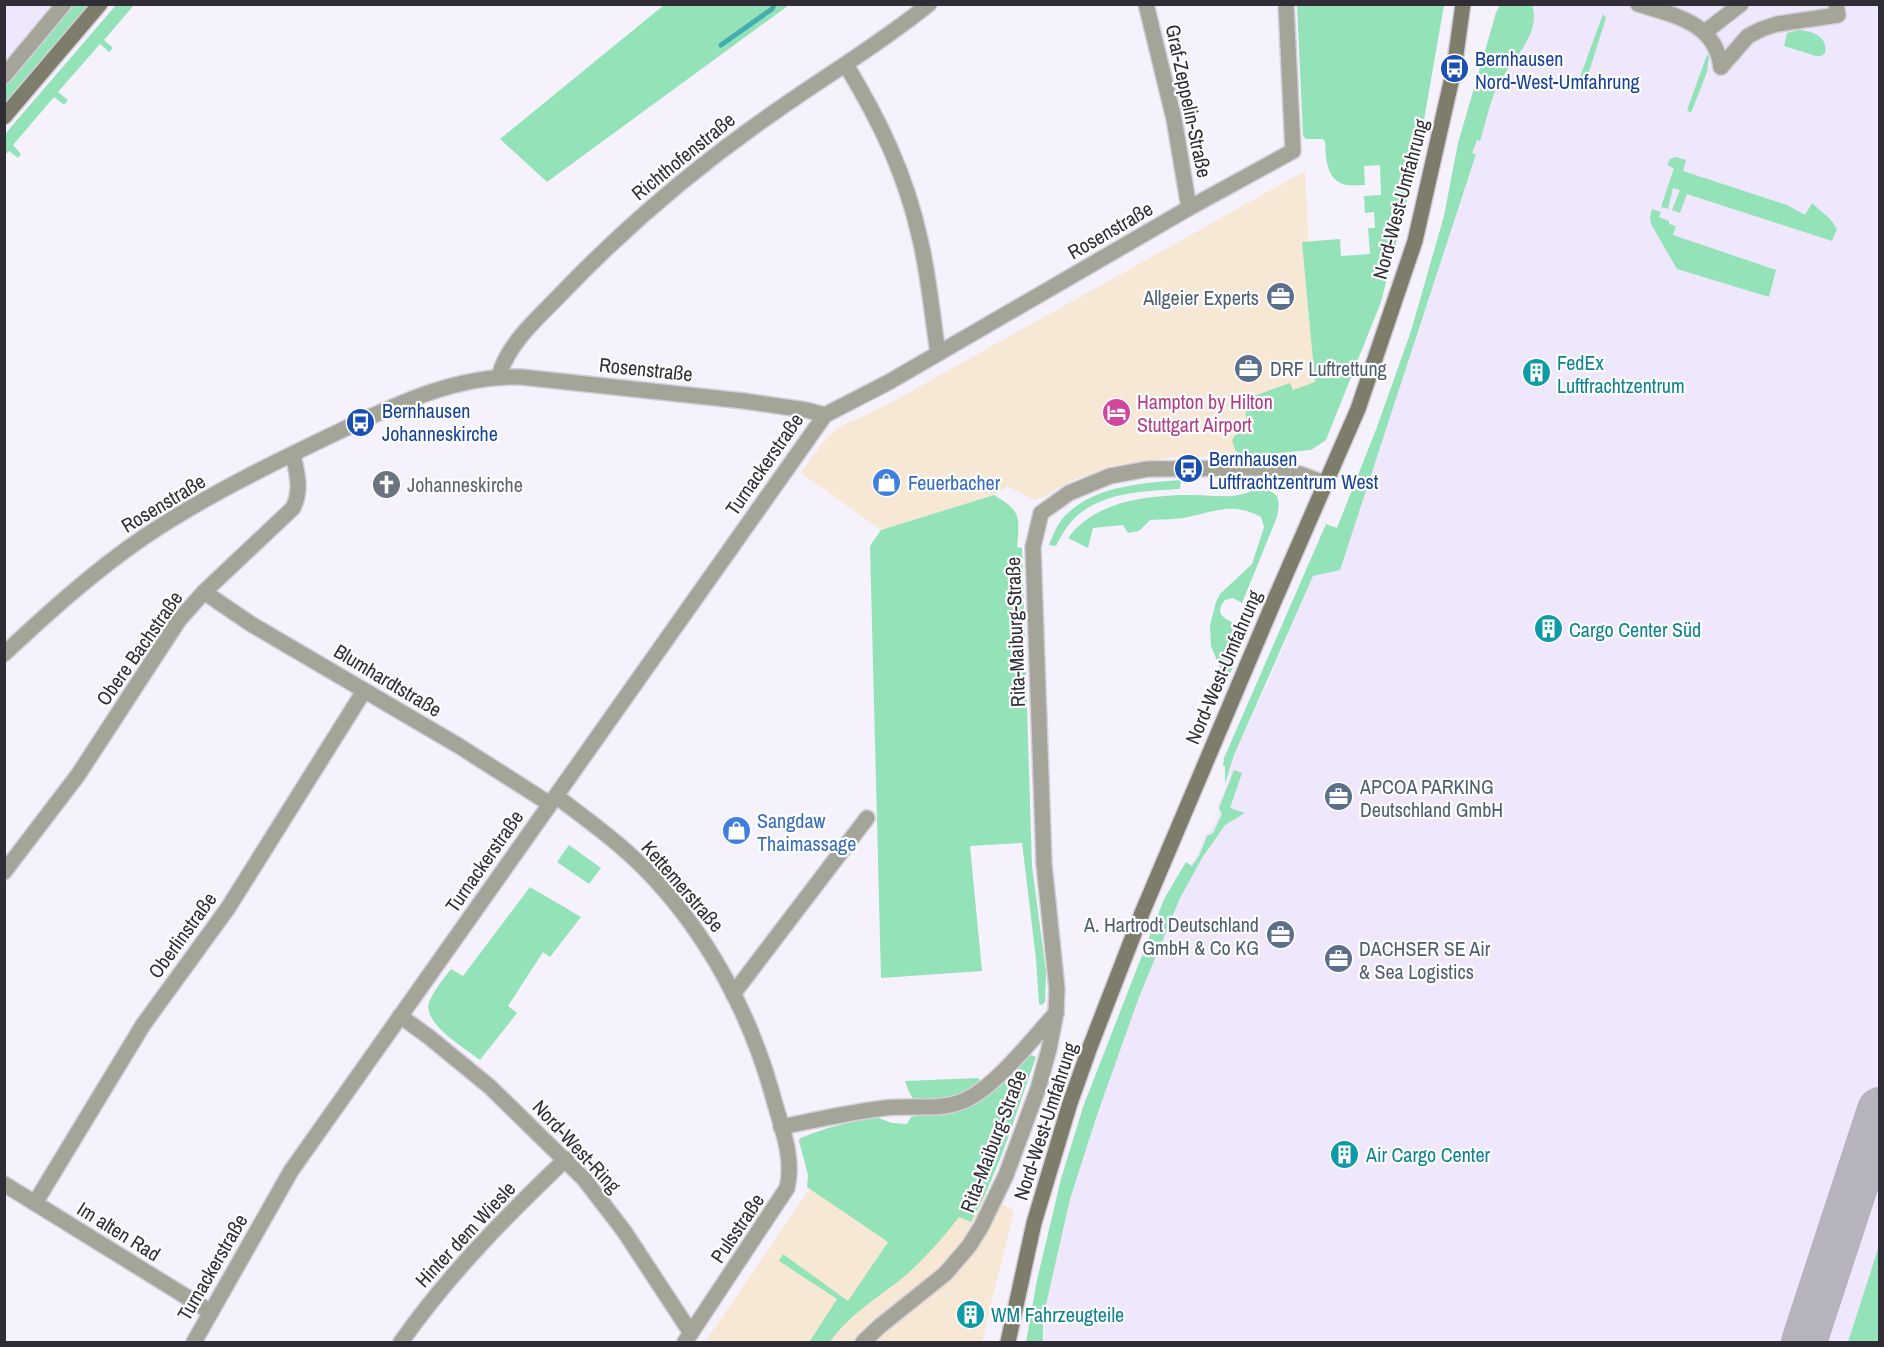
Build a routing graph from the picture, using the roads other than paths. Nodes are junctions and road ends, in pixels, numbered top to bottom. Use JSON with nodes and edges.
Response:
{"nodes":[{"id":1,"x":64,"y":4,"type":"edge"},
{"id":2,"x":100,"y":4,"type":"edge"},
{"id":3,"x":929,"y":4,"type":"edge"},
{"id":4,"x":1146,"y":4,"type":"edge"},
{"id":5,"x":1286,"y":4,"type":"edge"},
{"id":6,"x":1463,"y":4,"type":"edge"},
{"id":7,"x":1638,"y":4,"type":"edge"},
{"id":8,"x":1741,"y":4,"type":"edge"},
{"id":9,"x":1837,"y":10,"type":"edge"},
{"id":10,"x":1705,"y":32,"type":"junction"},
{"id":11,"x":846,"y":65,"type":"junction"},
{"id":12,"x":4,"y":76,"type":"edge"},
{"id":13,"x":4,"y":117,"type":"edge"},
{"id":14,"x":1189,"y":208,"type":"junction"},
{"id":15,"x":938,"y":353,"type":"junction"},
{"id":16,"x":499,"y":376,"type":"junction"},
{"id":17,"x":825,"y":415,"type":"junction"},
{"id":18,"x":293,"y":455,"type":"junction"},
{"id":19,"x":1327,"y":484,"type":"junction"},
{"id":20,"x":204,"y":592,"type":"junction"},
{"id":21,"x":4,"y":654,"type":"edge"},
{"id":22,"x":364,"y":691,"type":"junction"},
{"id":23,"x":553,"y":800,"type":"junction"},
{"id":24,"x":867,"y":818,"type":"dead end"},
{"id":25,"x":4,"y":872,"type":"edge"},
{"id":26,"x":733,"y":994,"type":"junction"},
{"id":27,"x":1056,"y":1013,"type":"junction"},
{"id":28,"x":400,"y":1016,"type":"junction"},
{"id":29,"x":781,"y":1127,"type":"junction"},
{"id":30,"x":566,"y":1159,"type":"junction"},
{"id":31,"x":4,"y":1184,"type":"edge"},
{"id":32,"x":35,"y":1203,"type":"junction"},
{"id":33,"x":211,"y":1312,"type":"junction"},
{"id":34,"x":688,"y":1338,"type":"edge"},
{"id":35,"x":194,"y":1342,"type":"edge"},
{"id":36,"x":401,"y":1342,"type":"edge"},
{"id":37,"x":863,"y":1342,"type":"edge"},
{"id":38,"x":1008,"y":1342,"type":"edge"}],
"edges":[{"from":1,"to":12,"type":"street"},
{"from":2,"to":13,"type":"main road"},
{"from":3,"to":11,"type":"street","name":"Richthofenstraße"},
{"from":4,"to":14,"type":"street","name":"Graf-Zeppelin-Straße"},
{"from":5,"to":14,"type":"street","name":"Rosenstraße"},
{"from":6,"to":19,"type":"main road","name":"Nord-West-Umfahrung"},
{"from":7,"to":10,"type":"street"},
{"from":8,"to":10,"type":"street"},
{"from":9,"to":10,"type":"street"},
{"from":11,"to":15,"type":"street"},
{"from":11,"to":16,"type":"street","name":"Richthofenstraße"},
{"from":14,"to":15,"type":"street","name":"Rosenstraße"},
{"from":15,"to":17,"type":"street","name":"Rosenstraße"},
{"from":16,"to":17,"type":"street","name":"Rosenstraße"},
{"from":16,"to":18,"type":"street","name":"Rosenstraße"},
{"from":17,"to":23,"type":"street","name":"Turnackerstraße"},
{"from":18,"to":20,"type":"street","name":"Obere Bachstraße"},
{"from":18,"to":21,"type":"street","name":"Rosenstraße"},
{"from":19,"to":27,"type":"street","name":"Rita-Maiburg-Straße"},
{"from":19,"to":38,"type":"main road","name":"Nord-West-Umfahrung"},
{"from":20,"to":22,"type":"street","name":"Blumhardtstraße"},
{"from":20,"to":25,"type":"street","name":"Obere Bachstraße"},
{"from":22,"to":23,"type":"street","name":"Blumhardtstraße"},
{"from":22,"to":32,"type":"street","name":"Oberlinstraße"},
{"from":23,"to":26,"type":"street","name":"Kettemerstraße"},
{"from":23,"to":28,"type":"street","name":"Turnackerstraße"},
{"from":24,"to":26,"type":"street"},
{"from":26,"to":29,"type":"street","name":"Kettemerstraße"},
{"from":27,"to":29,"type":"street","name":"Rita-Maiburg-Straße"},
{"from":27,"to":37,"type":"street","name":"Rita-Maiburg-Straße"},
{"from":28,"to":30,"type":"street","name":"Nord-West-Ring"},
{"from":28,"to":33,"type":"street","name":"Turnackerstraße"},
{"from":29,"to":34,"type":"street","name":"Pulsstraße"},
{"from":30,"to":34,"type":"street","name":"Nord-West-Ring"},
{"from":30,"to":36,"type":"street","name":"Hinter dem Wiesle"},
{"from":31,"to":32,"type":"street","name":"Im alten Rad"},
{"from":32,"to":33,"type":"street","name":"Im alten Rad"},
{"from":33,"to":35,"type":"street","name":"Turnackerstraße"}]}
